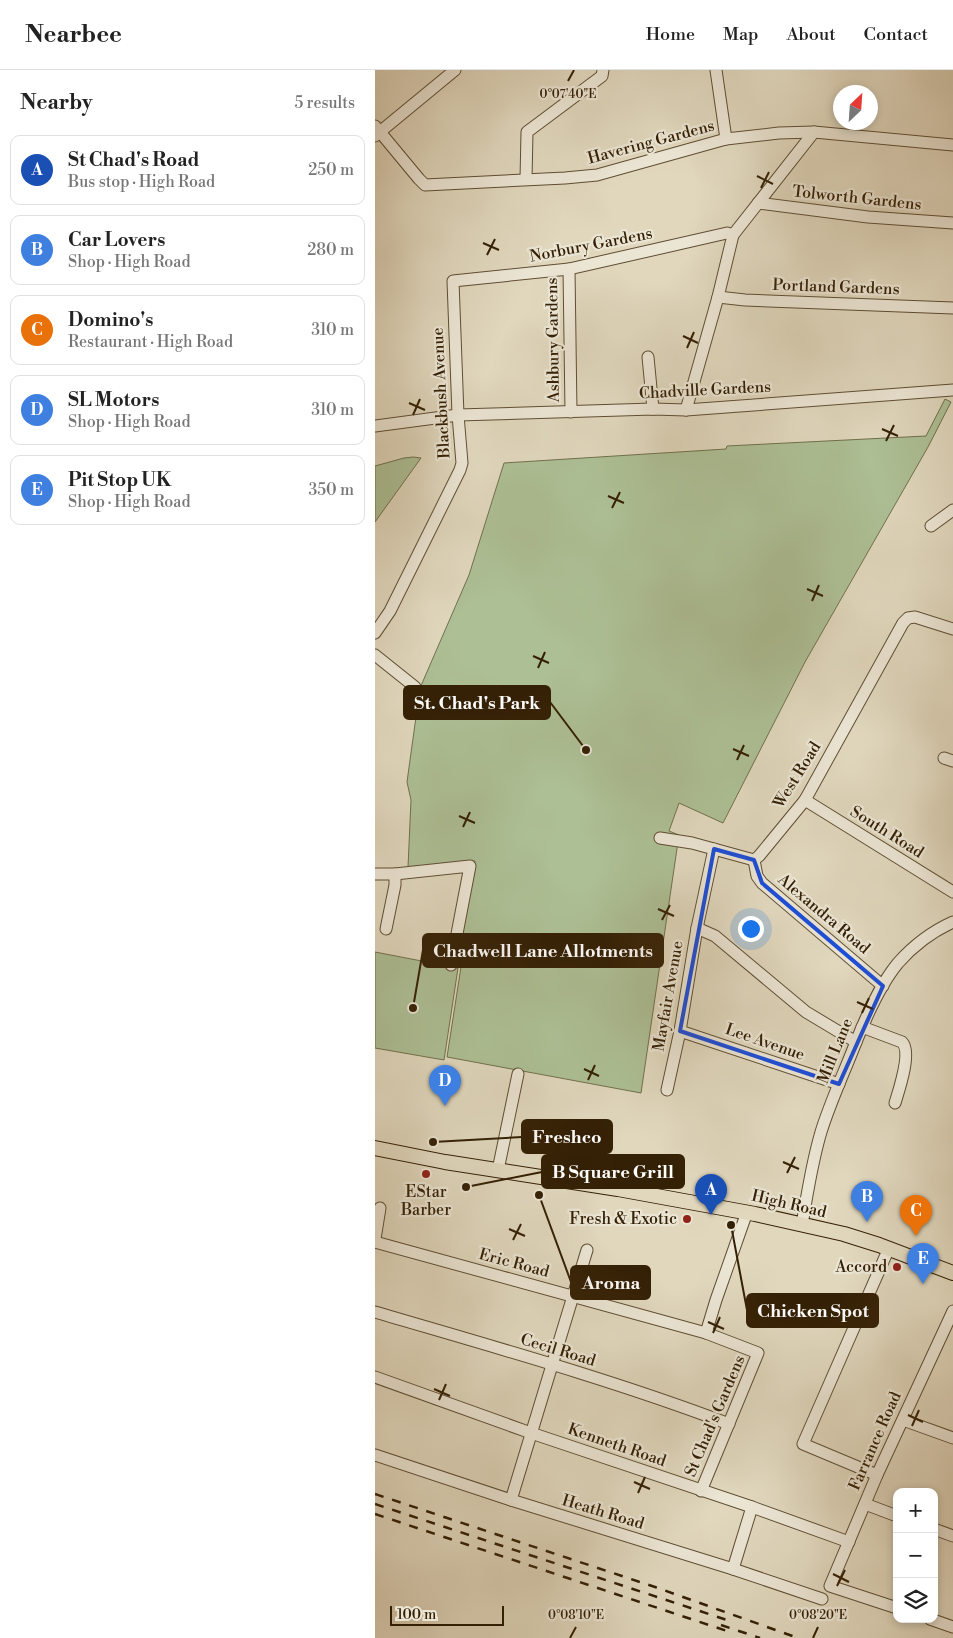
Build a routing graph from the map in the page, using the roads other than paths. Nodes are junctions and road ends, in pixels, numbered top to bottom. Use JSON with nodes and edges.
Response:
{"nodes":[{"id":1,"x":455,"y":70,"type":"edge"},
{"id":2,"x":603,"y":70,"type":"edge"},
{"id":3,"x":716,"y":70,"type":"edge"},
{"id":4,"x":377,"y":132,"type":"edge"},
{"id":5,"x":813,"y":132,"type":"junction"},
{"id":6,"x":726,"y":139,"type":"junction"},
{"id":7,"x":953,"y":145,"type":"edge"},
{"id":8,"x":525,"y":179,"type":"junction"},
{"id":9,"x":758,"y":203,"type":"junction"},
{"id":10,"x":953,"y":223,"type":"edge"},
{"id":11,"x":733,"y":234,"type":"junction"},
{"id":12,"x":569,"y":269,"type":"junction"},
{"id":13,"x":453,"y":281,"type":"joint"},
{"id":14,"x":718,"y":298,"type":"junction"},
{"id":15,"x":953,"y":308,"type":"edge"},
{"id":16,"x":648,"y":357,"type":"dead end"},
{"id":17,"x":953,"y":390,"type":"edge"},
{"id":18,"x":653,"y":409,"type":"junction"},
{"id":19,"x":686,"y":410,"type":"junction"},
{"id":20,"x":571,"y":412,"type":"junction"},
{"id":21,"x":458,"y":415,"type":"junction"},
{"id":22,"x":375,"y":426,"type":"edge"},
{"id":23,"x":953,"y":510,"type":"edge"},
{"id":24,"x":931,"y":526,"type":"dead end"},
{"id":25,"x":953,"y":630,"type":"edge"},
{"id":26,"x":375,"y":633,"type":"edge"},
{"id":27,"x":375,"y":656,"type":"edge"},
{"id":28,"x":415,"y":686,"type":"dead end"},
{"id":29,"x":805,"y":800,"type":"junction"},
{"id":30,"x":660,"y":838,"type":"dead end"},
{"id":31,"x":714,"y":849,"type":"junction"},
{"id":32,"x":754,"y":860,"type":"junction"},
{"id":33,"x":375,"y":874,"type":"edge"},
{"id":34,"x":395,"y":874,"type":"junction"},
{"id":35,"x":953,"y":892,"type":"edge"},
{"id":36,"x":953,"y":922,"type":"edge"},
{"id":37,"x":697,"y":928,"type":"junction"},
{"id":38,"x":386,"y":929,"type":"dead end"},
{"id":39,"x":451,"y":965,"type":"dead end"},
{"id":40,"x":883,"y":986,"type":"junction"},
{"id":41,"x":862,"y":1027,"type":"junction"},
{"id":42,"x":681,"y":1031,"type":"junction"},
{"id":43,"x":856,"y":1042,"type":"junction"},
{"id":44,"x":517,"y":1074,"type":"dead end"},
{"id":45,"x":839,"y":1084,"type":"junction"},
{"id":46,"x":667,"y":1090,"type":"dead end"},
{"id":47,"x":895,"y":1103,"type":"dead end"},
{"id":48,"x":375,"y":1148,"type":"edge"},
{"id":49,"x":498,"y":1170,"type":"junction"},
{"id":50,"x":381,"y":1208,"type":"dead end"},
{"id":51,"x":747,"y":1212,"type":"junction"},
{"id":52,"x":803,"y":1226,"type":"junction"},
{"id":53,"x":375,"y":1241,"type":"edge"},
{"id":54,"x":889,"y":1248,"type":"junction"},
{"id":55,"x":587,"y":1250,"type":"dead end"},
{"id":56,"x":953,"y":1273,"type":"edge"},
{"id":57,"x":573,"y":1295,"type":"junction"},
{"id":58,"x":953,"y":1311,"type":"edge"},
{"id":59,"x":375,"y":1312,"type":"edge"},
{"id":60,"x":706,"y":1333,"type":"junction"},
{"id":61,"x":758,"y":1353,"type":"joint"},
{"id":62,"x":553,"y":1364,"type":"junction"},
{"id":63,"x":375,"y":1377,"type":"edge"},
{"id":64,"x":903,"y":1420,"type":"junction"},
{"id":65,"x":729,"y":1424,"type":"junction"},
{"id":66,"x":531,"y":1434,"type":"junction"},
{"id":67,"x":953,"y":1438,"type":"edge"},
{"id":68,"x":375,"y":1455,"type":"edge"},
{"id":69,"x":877,"y":1475,"type":"junction"},
{"id":70,"x":701,"y":1491,"type":"junction"},
{"id":71,"x":511,"y":1500,"type":"junction"},
{"id":72,"x":865,"y":1504,"type":"junction"},
{"id":73,"x":752,"y":1508,"type":"junction"},
{"id":74,"x":893,"y":1514,"type":"edge"},
{"id":75,"x":938,"y":1530,"type":"edge"},
{"id":76,"x":953,"y":1536,"type":"edge"},
{"id":77,"x":849,"y":1542,"type":"junction"},
{"id":78,"x":733,"y":1569,"type":"junction"},
{"id":79,"x":822,"y":1599,"type":"dead end"},
{"id":80,"x":893,"y":1607,"type":"edge"},
{"id":81,"x":938,"y":1622,"type":"edge"},
{"id":82,"x":953,"y":1627,"type":"edge"}],
"edges":[{"from":1,"to":4,"type":"street"},
{"from":2,"to":8,"type":"street"},
{"from":3,"to":6,"type":"street"},
{"from":4,"to":8,"type":"street","name":"Havering Gardens"},
{"from":5,"to":6,"type":"street","name":"Havering Gardens"},
{"from":5,"to":7,"type":"street","name":"Havering Gardens"},
{"from":5,"to":9,"type":"street"},
{"from":6,"to":8,"type":"street","name":"Havering Gardens"},
{"from":9,"to":10,"type":"street","name":"Tolworth Gardens"},
{"from":9,"to":11,"type":"street"},
{"from":11,"to":12,"type":"street","name":"Norbury Gardens"},
{"from":11,"to":14,"type":"street"},
{"from":12,"to":13,"type":"street","name":"Norbury Gardens"},
{"from":12,"to":20,"type":"street","name":"Ashbury Gardens"},
{"from":13,"to":21,"type":"street","name":"Blackbush Avenue"},
{"from":14,"to":15,"type":"street","name":"Portland Gardens"},
{"from":14,"to":19,"type":"street"},
{"from":16,"to":18,"type":"street"},
{"from":17,"to":19,"type":"street","name":"Chadville Gardens"},
{"from":18,"to":19,"type":"street","name":"Chadville Gardens"},
{"from":18,"to":20,"type":"street","name":"Chadville Gardens"},
{"from":20,"to":21,"type":"street","name":"Chadville Gardens"},
{"from":21,"to":22,"type":"street","name":"Chadville Gardens"},
{"from":21,"to":26,"type":"street","name":"Blackbush Avenue"},
{"from":23,"to":24,"type":"street"},
{"from":25,"to":29,"type":"street","name":"West Road"},
{"from":27,"to":28,"type":"street"},
{"from":29,"to":32,"type":"street","name":"West Road"},
{"from":29,"to":35,"type":"street","name":"South Road"},
{"from":30,"to":31,"type":"street"},
{"from":31,"to":32,"type":"street"},
{"from":31,"to":37,"type":"street","name":"Mayfair Avenue"},
{"from":32,"to":40,"type":"street","name":"Alexandra Road"},
{"from":33,"to":34,"type":"street"},
{"from":34,"to":38,"type":"street"},
{"from":34,"to":39,"type":"street"},
{"from":36,"to":40,"type":"street","name":"Mill Lane"},
{"from":37,"to":42,"type":"street","name":"Mayfair Avenue"},
{"from":37,"to":43,"type":"street"},
{"from":40,"to":41,"type":"street","name":"Mill Lane"},
{"from":41,"to":43,"type":"street","name":"Mill Lane"},
{"from":41,"to":47,"type":"street"},
{"from":42,"to":45,"type":"street","name":"Lee Avenue"},
{"from":42,"to":46,"type":"street","name":"Mayfair Avenue"},
{"from":43,"to":45,"type":"street","name":"Mill Lane"},
{"from":44,"to":49,"type":"street"},
{"from":45,"to":52,"type":"street","name":"Mill Lane"},
{"from":48,"to":49,"type":"main road","name":"High Road"},
{"from":49,"to":51,"type":"main road","name":"High Road"},
{"from":50,"to":53,"type":"street"},
{"from":51,"to":52,"type":"main road","name":"High Road"},
{"from":51,"to":60,"type":"street"},
{"from":52,"to":54,"type":"main road","name":"High Road"},
{"from":53,"to":57,"type":"street","name":"Eric Road"},
{"from":54,"to":56,"type":"main road","name":"High Road"},
{"from":54,"to":69,"type":"street"},
{"from":55,"to":57,"type":"street"},
{"from":57,"to":60,"type":"street","name":"Eric Road"},
{"from":57,"to":62,"type":"street"},
{"from":58,"to":64,"type":"street","name":"Farrance Road"},
{"from":59,"to":62,"type":"street","name":"Cecil Road"},
{"from":60,"to":61,"type":"street","name":"Eric Road"},
{"from":61,"to":65,"type":"street","name":"St Chad's Gardens"},
{"from":62,"to":65,"type":"street","name":"Cecil Road"},
{"from":62,"to":66,"type":"street"},
{"from":63,"to":66,"type":"street","name":"Kenneth Road"},
{"from":64,"to":67,"type":"street"},
{"from":64,"to":69,"type":"street","name":"Farrance Road"},
{"from":65,"to":70,"type":"street","name":"St Chad's Gardens"},
{"from":66,"to":70,"type":"street","name":"Kenneth Road"},
{"from":66,"to":71,"type":"street"},
{"from":68,"to":71,"type":"street","name":"Heath Road"},
{"from":69,"to":72,"type":"street","name":"Farrance Road"},
{"from":70,"to":73,"type":"street","name":"Kenneth Road"},
{"from":71,"to":78,"type":"street","name":"Heath Road"},
{"from":72,"to":74,"type":"street"},
{"from":72,"to":77,"type":"street","name":"Farrance Road"},
{"from":73,"to":77,"type":"street","name":"Kenneth Road"},
{"from":73,"to":78,"type":"street"},
{"from":75,"to":76,"type":"street"},
{"from":77,"to":80,"type":"street","name":"Farrance Road"},
{"from":78,"to":79,"type":"street","name":"Heath Road"},
{"from":81,"to":82,"type":"street"}]}
